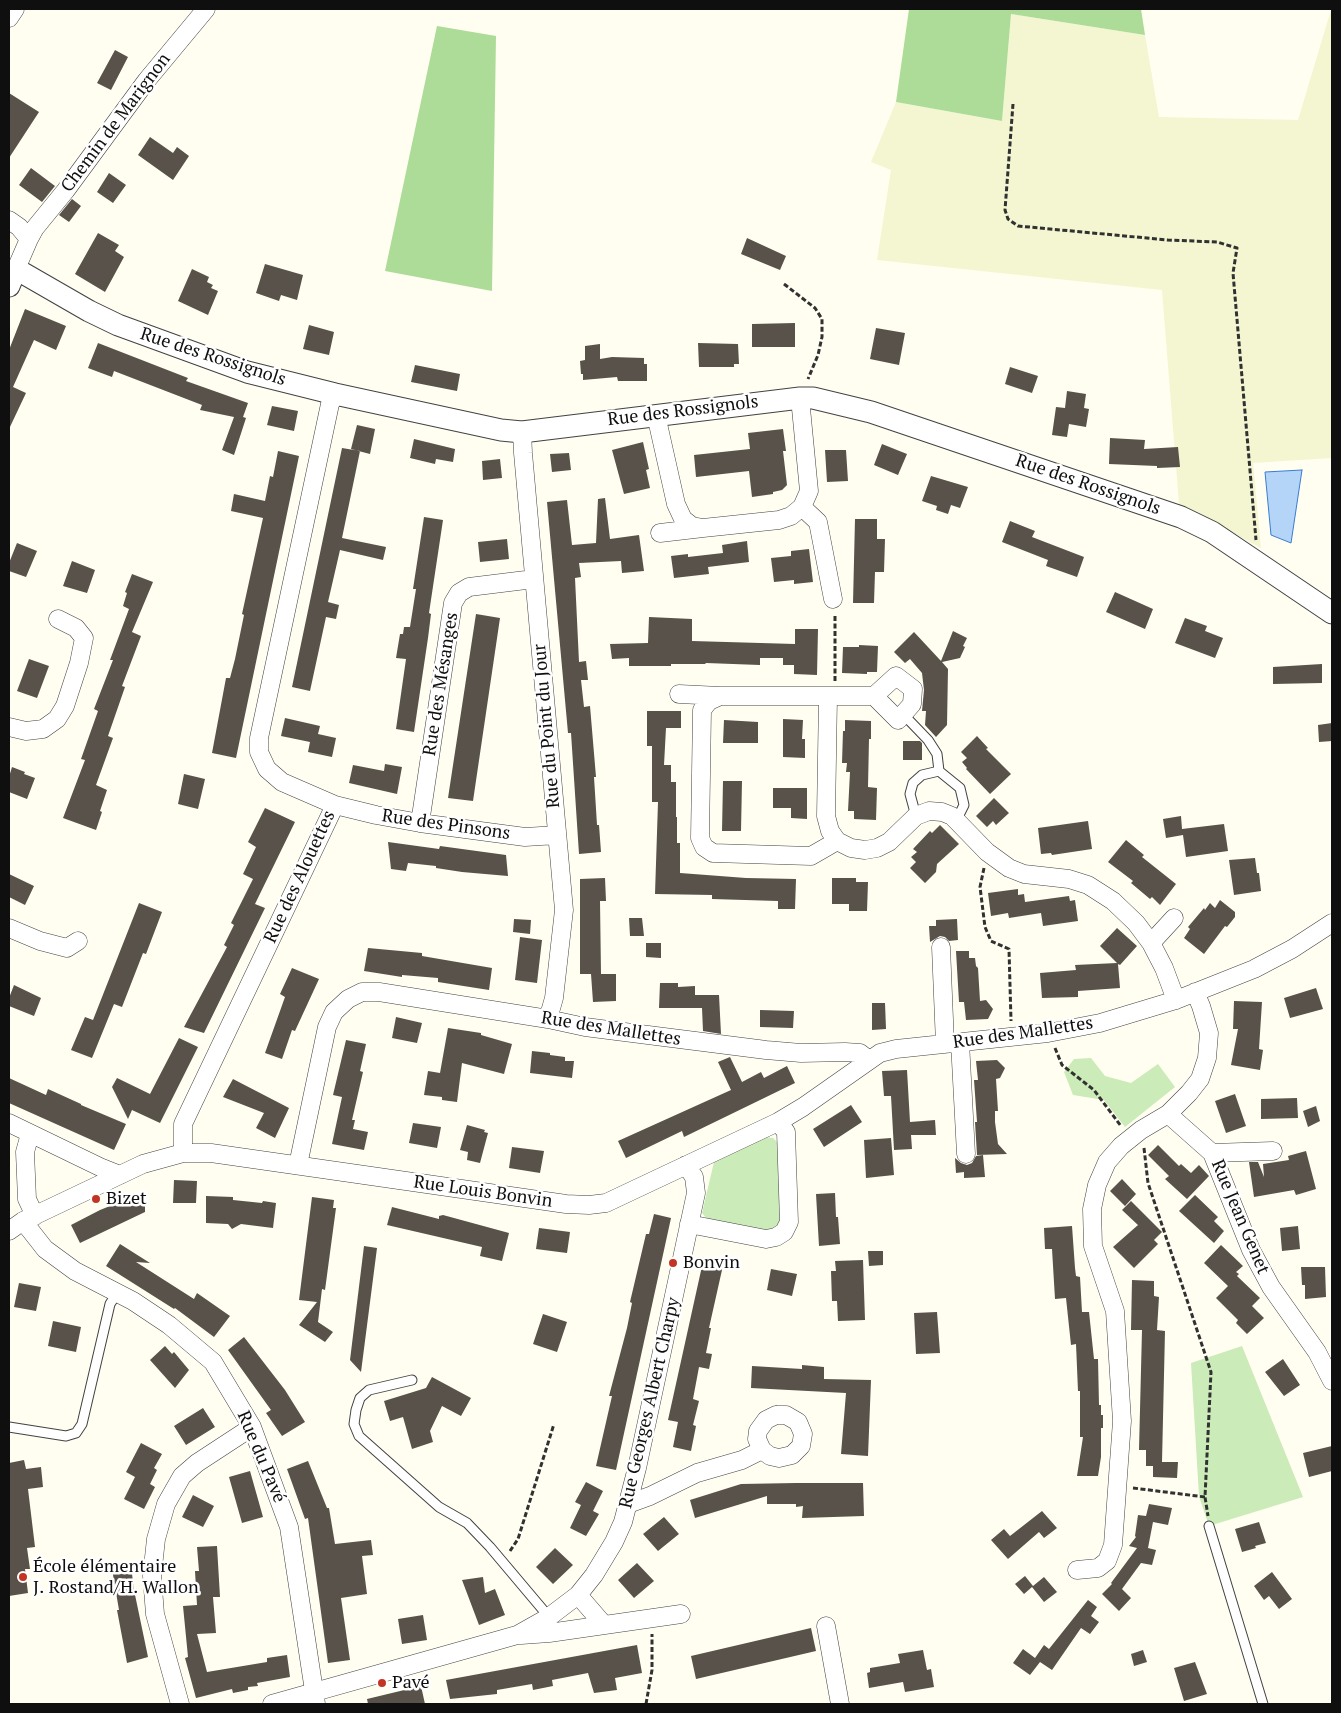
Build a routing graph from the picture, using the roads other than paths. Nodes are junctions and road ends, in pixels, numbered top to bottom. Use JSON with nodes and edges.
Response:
{"nodes":[{"id":1,"x":15,"y":9,"type":"edge"},
{"id":2,"x":206,"y":9,"type":"edge"},
{"id":3,"x":9,"y":18,"type":"edge"},
{"id":4,"x":9,"y":220,"type":"edge"},
{"id":5,"x":28,"y":238,"type":"junction"},
{"id":6,"x":12,"y":277,"type":"edge"},
{"id":7,"x":334,"y":394,"type":"junction"},
{"id":8,"x":800,"y":398,"type":"junction"},
{"id":9,"x":656,"y":415,"type":"junction"},
{"id":10,"x":522,"y":432,"type":"junction"},
{"id":11,"x":802,"y":506,"type":"junction"},
{"id":12,"x":703,"y":528,"type":"junction"},
{"id":13,"x":660,"y":533,"type":"dead end"},
{"id":14,"x":534,"y":579,"type":"junction"},
{"id":15,"x":833,"y":599,"type":"road end"},
{"id":16,"x":1332,"y":612,"type":"edge"},
{"id":17,"x":58,"y":619,"type":"dead end"},
{"id":18,"x":679,"y":694,"type":"dead end"},
{"id":19,"x":720,"y":696,"type":"junction"},
{"id":20,"x":874,"y":696,"type":"junction"},
{"id":21,"x":831,"y":697,"type":"junction"},
{"id":22,"x":903,"y":714,"type":"junction"},
{"id":23,"x":9,"y":727,"type":"edge"},
{"id":24,"x":939,"y":771,"type":"junction"},
{"id":25,"x":335,"y":805,"type":"junction"},
{"id":26,"x":916,"y":816,"type":"junction"},
{"id":27,"x":956,"y":821,"type":"junction"},
{"id":28,"x":420,"y":823,"type":"junction"},
{"id":29,"x":557,"y":835,"type":"junction"},
{"id":30,"x":837,"y":841,"type":"junction"},
{"id":31,"x":1174,"y":918,"type":"dead end"},
{"id":32,"x":1332,"y":922,"type":"edge"},
{"id":33,"x":9,"y":928,"type":"edge"},
{"id":34,"x":78,"y":941,"type":"dead end"},
{"id":35,"x":1151,"y":944,"type":"junction"},
{"id":36,"x":940,"y":947,"type":"dead end"},
{"id":37,"x":1196,"y":992,"type":"junction"},
{"id":38,"x":1176,"y":1000,"type":"junction"},
{"id":39,"x":548,"y":1020,"type":"junction"},
{"id":40,"x":953,"y":1043,"type":"junction"},
{"id":41,"x":869,"y":1060,"type":"junction"},
{"id":42,"x":1168,"y":1114,"type":"junction"},
{"id":43,"x":778,"y":1122,"type":"junction"},
{"id":44,"x":9,"y":1123,"type":"edge"},
{"id":45,"x":30,"y":1134,"type":"junction"},
{"id":46,"x":1273,"y":1151,"type":"dead end"},
{"id":47,"x":183,"y":1153,"type":"junction"},
{"id":48,"x":1212,"y":1153,"type":"junction"},
{"id":49,"x":966,"y":1154,"type":"dead end"},
{"id":50,"x":686,"y":1165,"type":"junction"},
{"id":51,"x":298,"y":1166,"type":"junction"},
{"id":52,"x":120,"y":1175,"type":"junction"},
{"id":53,"x":22,"y":1223,"type":"edge"},
{"id":54,"x":689,"y":1224,"type":"junction"},
{"id":55,"x":117,"y":1293,"type":"junction"},
{"id":56,"x":412,"y":1380,"type":"dead end"},
{"id":57,"x":1332,"y":1381,"type":"edge"},
{"id":58,"x":9,"y":1427,"type":"edge"},
{"id":59,"x":252,"y":1427,"type":"junction"},
{"id":60,"x":762,"y":1450,"type":"dead end"},
{"id":61,"x":628,"y":1504,"type":"junction"},
{"id":62,"x":1209,"y":1526,"type":"road end"},
{"id":63,"x":1077,"y":1570,"type":"dead end"},
{"id":64,"x":578,"y":1595,"type":"junction"},
{"id":65,"x":682,"y":1614,"type":"dead end"},
{"id":66,"x":549,"y":1617,"type":"junction"},
{"id":67,"x":604,"y":1625,"type":"junction"},
{"id":68,"x":826,"y":1626,"type":"dead end"},
{"id":69,"x":517,"y":1635,"type":"junction"},
{"id":70,"x":315,"y":1698,"type":"edge"},
{"id":71,"x":180,"y":1704,"type":"edge"},
{"id":72,"x":272,"y":1704,"type":"edge"},
{"id":73,"x":840,"y":1704,"type":"edge"},
{"id":74,"x":1263,"y":1704,"type":"edge"}],
"edges":[{"from":1,"to":3,"type":"street"},
{"from":2,"to":5,"type":"street","name":"Chemin de Marignon"},
{"from":4,"to":5,"type":"street"},
{"from":5,"to":6,"type":"street","name":"Chemin de Marignon"},
{"from":6,"to":7,"type":"street","name":"Rue des Rossignols"},
{"from":7,"to":10,"type":"street","name":"Rue des Rossignols"},
{"from":7,"to":25,"type":"street","name":"Rue des Alouettes"},
{"from":8,"to":9,"type":"street","name":"Rue des Rossignols"},
{"from":8,"to":11,"type":"street"},
{"from":8,"to":16,"type":"street","name":"Rue des Rossignols"},
{"from":9,"to":10,"type":"street","name":"Rue des Rossignols"},
{"from":9,"to":12,"type":"street"},
{"from":10,"to":14,"type":"street","name":"Rue du Point du Jour"},
{"from":11,"to":12,"type":"street"},
{"from":11,"to":15,"type":"street"},
{"from":12,"to":13,"type":"street"},
{"from":14,"to":28,"type":"street","name":"Rue des Mésanges"},
{"from":14,"to":29,"type":"street","name":"Rue du Point du Jour"},
{"from":17,"to":23,"type":"street"},
{"from":18,"to":19,"type":"street"},
{"from":19,"to":21,"type":"street"},
{"from":19,"to":30,"type":"street"},
{"from":20,"to":21,"type":"street"},
{"from":20,"to":22,"type":"street"},
{"from":20,"to":22,"type":"street"},
{"from":21,"to":30,"type":"street"},
{"from":22,"to":24,"type":"lane"},
{"from":24,"to":26,"type":"lane"},
{"from":24,"to":27,"type":"lane"},
{"from":25,"to":28,"type":"street","name":"Rue des Pinsons"},
{"from":25,"to":47,"type":"street","name":"Rue des Alouettes"},
{"from":26,"to":27,"type":"street"},
{"from":26,"to":30,"type":"street"},
{"from":27,"to":35,"type":"street"},
{"from":28,"to":29,"type":"street","name":"Rue des Pinsons"},
{"from":29,"to":39,"type":"street","name":"Rue du Point du Jour"},
{"from":31,"to":35,"type":"street"},
{"from":32,"to":37,"type":"street","name":"Rue des Mallettes"},
{"from":33,"to":34,"type":"street"},
{"from":35,"to":38,"type":"street"},
{"from":36,"to":40,"type":"street"},
{"from":37,"to":38,"type":"street","name":"Rue des Mallettes"},
{"from":37,"to":42,"type":"street"},
{"from":38,"to":40,"type":"street","name":"Rue des Mallettes"},
{"from":39,"to":41,"type":"street","name":"Rue des Mallettes"},
{"from":39,"to":51,"type":"street","name":"Rue des Mallettes"},
{"from":40,"to":41,"type":"street","name":"Rue des Mallettes"},
{"from":40,"to":49,"type":"street"},
{"from":41,"to":43,"type":"street","name":"Rue Louis Bonvin"},
{"from":42,"to":48,"type":"street","name":"Rue Jean Genet"},
{"from":42,"to":63,"type":"street"},
{"from":43,"to":50,"type":"street","name":"Rue Louis Bonvin"},
{"from":43,"to":54,"type":"street"},
{"from":44,"to":45,"type":"street"},
{"from":45,"to":52,"type":"street"},
{"from":45,"to":53,"type":"street","name":"Rue du Pavé"},
{"from":46,"to":48,"type":"street"},
{"from":47,"to":51,"type":"street"},
{"from":47,"to":52,"type":"street"},
{"from":48,"to":57,"type":"street","name":"Rue Jean Genet"},
{"from":50,"to":51,"type":"street","name":"Rue Louis Bonvin"},
{"from":50,"to":54,"type":"street","name":"Rue Georges Albert Charpy"},
{"from":52,"to":53,"type":"street"},
{"from":53,"to":55,"type":"street","name":"Rue du Pavé"},
{"from":54,"to":61,"type":"street","name":"Rue Georges Albert Charpy"},
{"from":55,"to":58,"type":"lane"},
{"from":55,"to":59,"type":"street","name":"Rue du Pavé"},
{"from":56,"to":66,"type":"lane"},
{"from":59,"to":70,"type":"street","name":"Rue du Pavé"},
{"from":59,"to":71,"type":"street"},
{"from":60,"to":61,"type":"street"},
{"from":61,"to":64,"type":"street","name":"Rue Georges Albert Charpy"},
{"from":62,"to":74,"type":"lane"},
{"from":64,"to":66,"type":"street","name":"Rue Georges Albert Charpy"},
{"from":64,"to":67,"type":"street"},
{"from":65,"to":67,"type":"street"},
{"from":66,"to":69,"type":"street","name":"Rue Georges Albert Charpy"},
{"from":67,"to":69,"type":"street"},
{"from":68,"to":73,"type":"street"},
{"from":69,"to":70,"type":"street"},
{"from":70,"to":72,"type":"street"}]}
